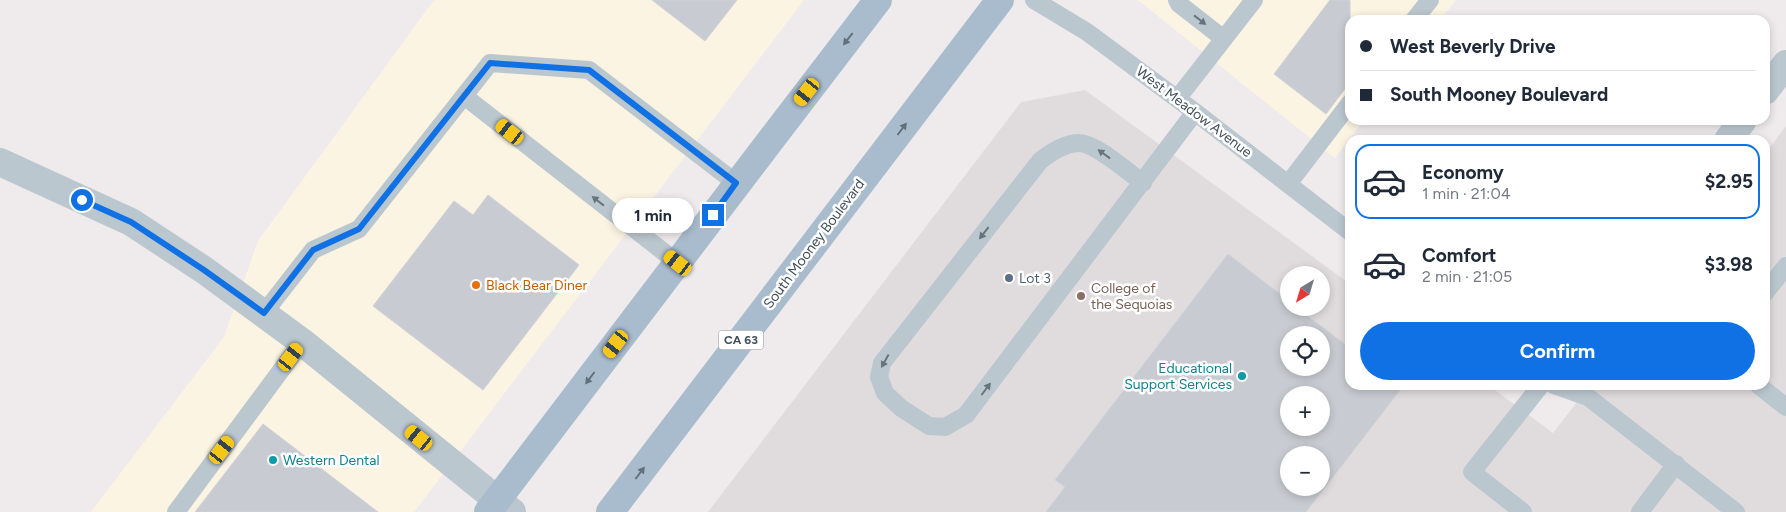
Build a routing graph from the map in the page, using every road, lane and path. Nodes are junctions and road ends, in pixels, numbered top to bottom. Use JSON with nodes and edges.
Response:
{"nodes":[{"id":1,"x":878,"y":0,"type":"edge"},
{"id":2,"x":1000,"y":0,"type":"edge"},
{"id":3,"x":1034,"y":0,"type":"edge"},
{"id":4,"x":1177,"y":0,"type":"edge"},
{"id":5,"x":1254,"y":0,"type":"edge"},
{"id":6,"x":1430,"y":0,"type":"edge"},
{"id":7,"x":1418,"y":15,"type":"edge"},
{"id":8,"x":1224,"y":39,"type":"junction"},
{"id":9,"x":1786,"y":64,"type":"edge"},
{"id":10,"x":1770,"y":85,"type":"edge"},
{"id":11,"x":464,"y":96,"type":"junction"},
{"id":12,"x":1177,"y":99,"type":"junction"},
{"id":13,"x":1345,"y":110,"type":"edge"},
{"id":14,"x":1196,"y":112,"type":"junction"},
{"id":15,"x":0,"y":162,"type":"edge"},
{"id":16,"x":736,"y":183,"type":"junction"},
{"id":17,"x":1143,"y":183,"type":"junction"},
{"id":18,"x":1288,"y":184,"type":"junction"},
{"id":19,"x":1345,"y":228,"type":"edge"},
{"id":20,"x":678,"y":263,"type":"junction"},
{"id":21,"x":1786,"y":266,"type":"edge"},
{"id":22,"x":1770,"y":287,"type":"edge"},
{"id":23,"x":264,"y":313,"type":"junction"},
{"id":24,"x":302,"y":342,"type":"junction"},
{"id":25,"x":1537,"y":390,"type":"edge"},
{"id":26,"x":1568,"y":390,"type":"edge"},
{"id":27,"x":1765,"y":390,"type":"edge"},
{"id":28,"x":1786,"y":406,"type":"edge"},
{"id":29,"x":1676,"y":464,"type":"junction"},
{"id":30,"x":499,"y":508,"type":"edge"},
{"id":31,"x":176,"y":512,"type":"edge"},
{"id":32,"x":610,"y":512,"type":"edge"},
{"id":33,"x":1524,"y":512,"type":"edge"},
{"id":34,"x":1640,"y":512,"type":"edge"},
{"id":35,"x":1736,"y":512,"type":"edge"}],
"edges":[{"from":1,"to":16,"type":"main road","one_way":true},
{"from":32,"to":2,"type":"main road","name":"South Mooney Boulevard","number":"CA 63","one_way":true},
{"from":3,"to":12,"type":"lane","name":"West Meadow Avenue"},
{"from":4,"to":8,"type":"lane","one_way":true},
{"from":5,"to":8,"type":"lane"},
{"from":6,"to":7,"type":"lane"},
{"from":8,"to":12,"type":"lane"},
{"from":9,"to":10,"type":"street"},
{"from":11,"to":16,"type":"lane"},
{"from":20,"to":11,"type":"lane","one_way":true},
{"from":11,"to":23,"type":"lane"},
{"from":12,"to":14,"type":"lane","name":"West Meadow Avenue"},
{"from":13,"to":18,"type":"lane"},
{"from":14,"to":17,"type":"lane"},
{"from":14,"to":18,"type":"lane","name":"West Meadow Avenue"},
{"from":15,"to":23,"type":"street"},
{"from":16,"to":20,"type":"main road"},
{"from":17,"to":17,"type":"lane","one_way":true},
{"from":18,"to":19,"type":"lane","name":"West Meadow Avenue"},
{"from":20,"to":30,"type":"main road","one_way":true},
{"from":21,"to":22,"type":"lane"},
{"from":23,"to":24,"type":"street"},
{"from":24,"to":30,"type":"street"},
{"from":24,"to":31,"type":"lane"},
{"from":25,"to":33,"type":"lane"},
{"from":26,"to":29,"type":"lane"},
{"from":27,"to":28,"type":"lane"},
{"from":29,"to":34,"type":"lane"},
{"from":29,"to":35,"type":"lane"}]}
